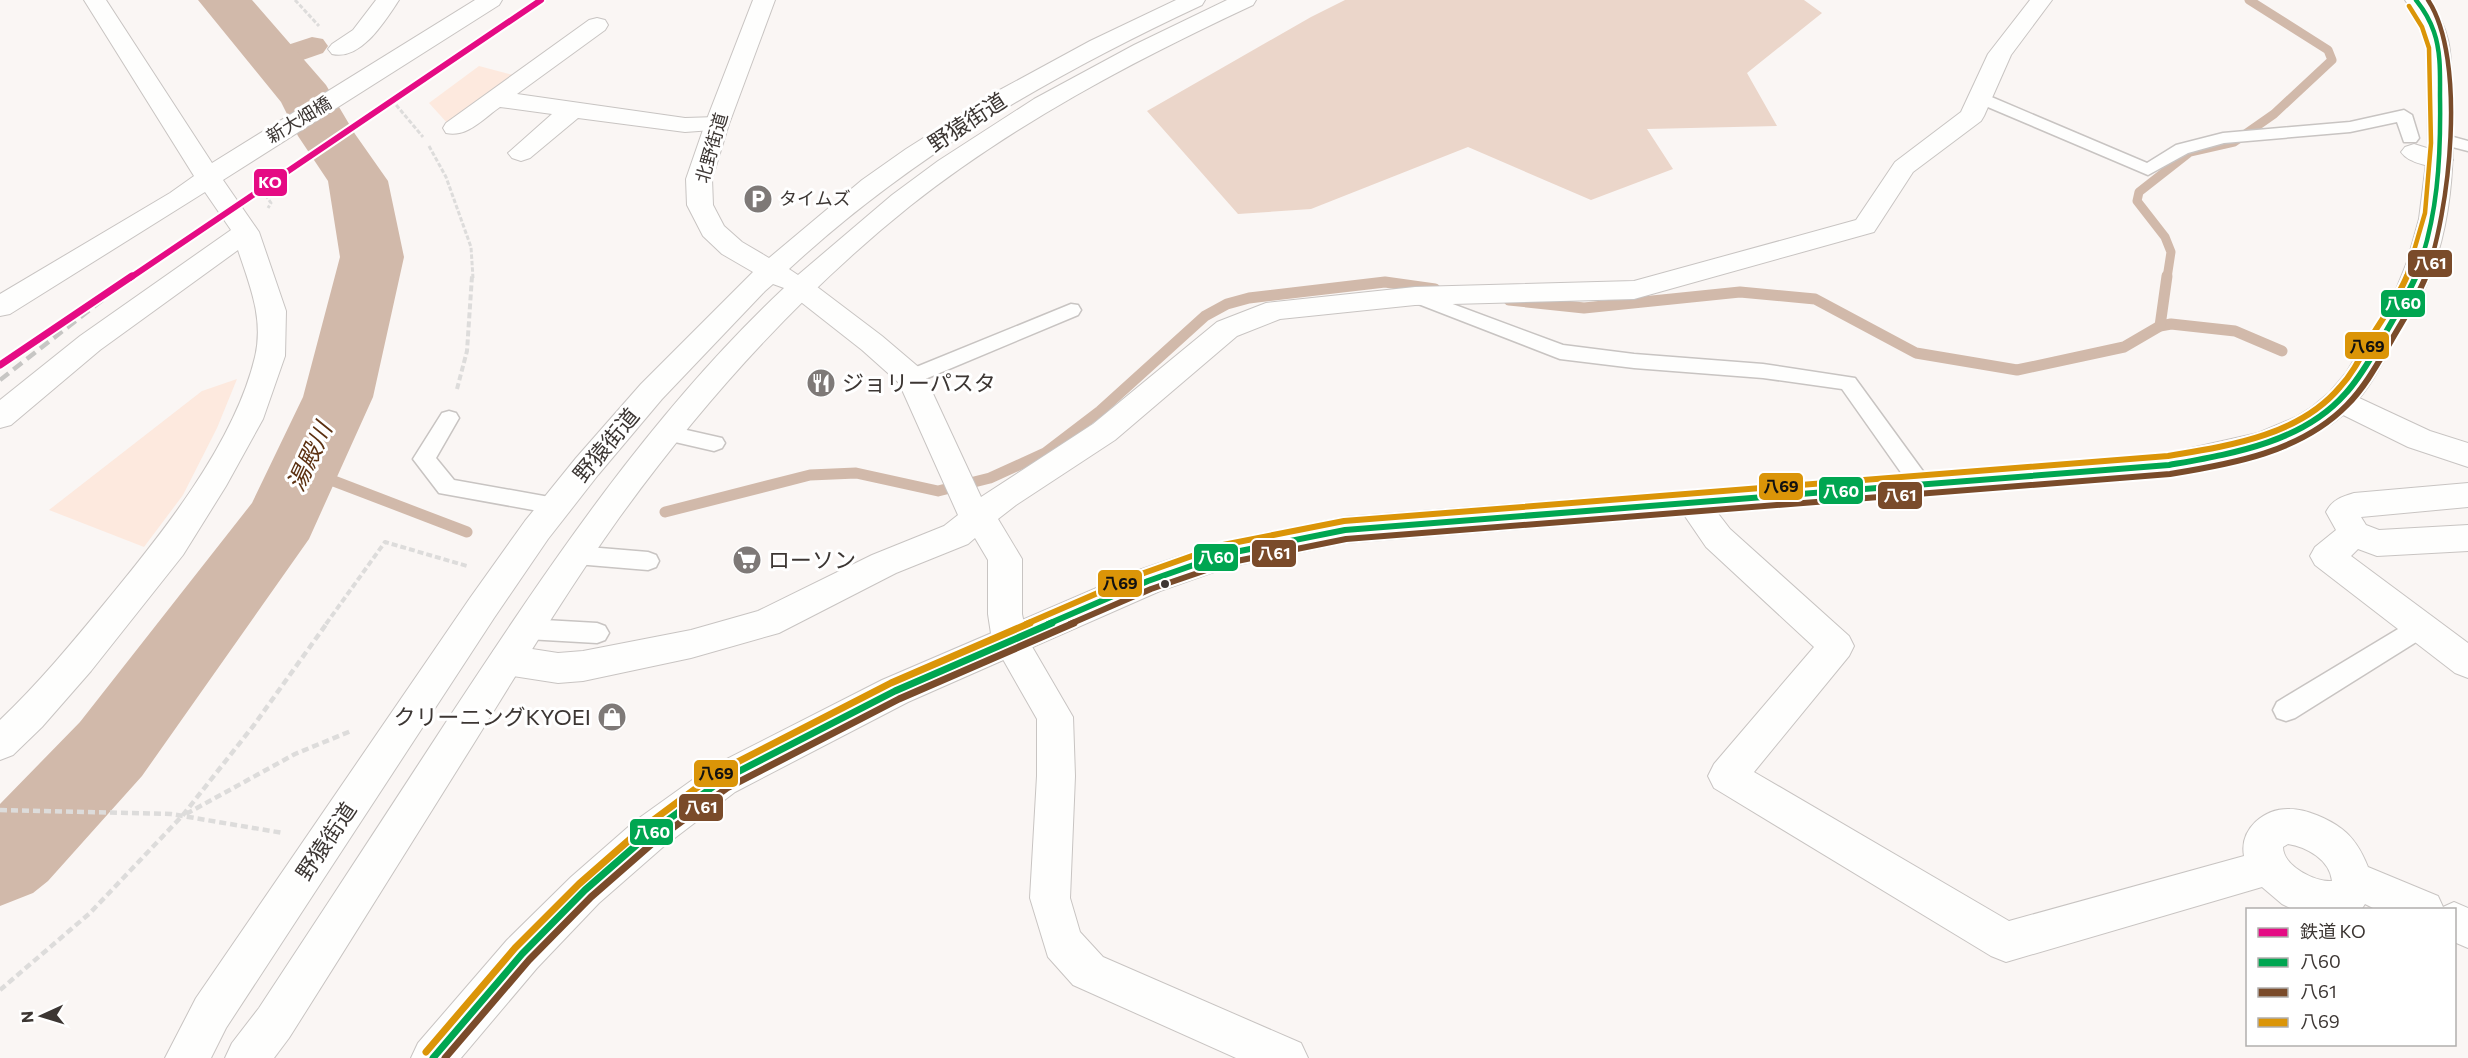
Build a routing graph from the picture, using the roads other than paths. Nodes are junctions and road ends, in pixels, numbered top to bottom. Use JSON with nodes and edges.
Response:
{"nodes":[{"id":1,"x":94,"y":0,"type":"edge"},
{"id":2,"x":388,"y":0,"type":"edge"},
{"id":3,"x":491,"y":0,"type":"edge"},
{"id":4,"x":764,"y":0,"type":"edge"},
{"id":5,"x":1194,"y":0,"type":"edge"},
{"id":6,"x":1245,"y":0,"type":"edge"},
{"id":7,"x":2041,"y":0,"type":"edge"},
{"id":8,"x":2416,"y":0,"type":"edge"},
{"id":9,"x":597,"y":25,"type":"dead end"},
{"id":10,"x":340,"y":49,"type":"road end"},
{"id":11,"x":1982,"y":98,"type":"junction"},
{"id":12,"x":497,"y":99,"type":"junction"},
{"id":13,"x":571,"y":111,"type":"junction"},
{"id":14,"x":717,"y":124,"type":"junction"},
{"id":15,"x":455,"y":128,"type":"dead end"},
{"id":16,"x":2434,"y":147,"type":"edge"},
{"id":17,"x":521,"y":153,"type":"dead end"},
{"id":18,"x":208,"y":177,"type":"junction"},
{"id":19,"x":246,"y":232,"type":"junction"},
{"id":20,"x":770,"y":271,"type":"junction"},
{"id":21,"x":802,"y":289,"type":"junction"},
{"id":22,"x":1422,"y":296,"type":"junction"},
{"id":23,"x":0,"y":308,"type":"edge"},
{"id":24,"x":1071,"y":310,"type":"dead end"},
{"id":25,"x":911,"y":377,"type":"junction"},
{"id":26,"x":2342,"y":401,"type":"junction"},
{"id":27,"x":0,"y":417,"type":"edge"},
{"id":28,"x":449,"y":418,"type":"road end"},
{"id":29,"x":669,"y":434,"type":"junction"},
{"id":30,"x":714,"y":443,"type":"dead end"},
{"id":31,"x":2468,"y":455,"type":"edge"},
{"id":32,"x":1922,"y":485,"type":"junction"},
{"id":33,"x":2468,"y":495,"type":"edge"},
{"id":34,"x":1692,"y":503,"type":"junction"},
{"id":35,"x":555,"y":506,"type":"junction"},
{"id":36,"x":974,"y":510,"type":"junction"},
{"id":37,"x":2354,"y":534,"type":"junction"},
{"id":38,"x":2468,"y":538,"type":"edge"},
{"id":39,"x":576,"y":555,"type":"junction"},
{"id":40,"x":648,"y":561,"type":"dead end"},
{"id":41,"x":2421,"y":627,"type":"junction"},
{"id":42,"x":527,"y":629,"type":"junction"},
{"id":43,"x":597,"y":633,"type":"dead end"},
{"id":44,"x":1010,"y":640,"type":"junction"},
{"id":45,"x":507,"y":660,"type":"junction"},
{"id":46,"x":2468,"y":663,"type":"edge"},
{"id":47,"x":2286,"y":710,"type":"dead end"},
{"id":48,"x":1,"y":742,"type":"edge"},
{"id":49,"x":2269,"y":867,"type":"junction"},
{"id":50,"x":2354,"y":880,"type":"junction"},
{"id":51,"x":2422,"y":908,"type":"edge"},
{"id":52,"x":1277,"y":1056,"type":"edge"},
{"id":53,"x":187,"y":1058,"type":"edge"},
{"id":54,"x":247,"y":1058,"type":"edge"},
{"id":55,"x":433,"y":1058,"type":"edge"}],
"edges":[{"from":1,"to":18,"type":"street"},
{"from":2,"to":10,"type":"street"},
{"from":3,"to":18,"type":"street","name":"新大畑橋"},
{"from":4,"to":14,"type":"street","name":"北野街道"},
{"from":5,"to":20,"type":"street","name":"野猿街道"},
{"from":6,"to":21,"type":"street","name":"野猿街道"},
{"from":7,"to":11,"type":"street"},
{"from":8,"to":16,"type":"street"},
{"from":9,"to":12,"type":"street"},
{"from":11,"to":16,"type":"lane"},
{"from":11,"to":22,"type":"street"},
{"from":12,"to":13,"type":"street"},
{"from":12,"to":15,"type":"street"},
{"from":13,"to":14,"type":"street"},
{"from":13,"to":17,"type":"street"},
{"from":14,"to":20,"type":"street","name":"北野街道"},
{"from":16,"to":26,"type":"street"},
{"from":18,"to":19,"type":"street"},
{"from":18,"to":23,"type":"street","name":"新大畑橋"},
{"from":19,"to":27,"type":"street"},
{"from":19,"to":48,"type":"street"},
{"from":20,"to":21,"type":"street","name":"北野街道"},
{"from":20,"to":35,"type":"street","name":"野猿街道"},
{"from":21,"to":25,"type":"street","name":"北野街道"},
{"from":21,"to":29,"type":"street","name":"野猿街道"},
{"from":22,"to":32,"type":"lane"},
{"from":22,"to":36,"type":"street"},
{"from":24,"to":25,"type":"lane"},
{"from":25,"to":36,"type":"street"},
{"from":26,"to":31,"type":"street"},
{"from":26,"to":32,"type":"street"},
{"from":28,"to":35,"type":"lane"},
{"from":29,"to":30,"type":"lane"},
{"from":29,"to":39,"type":"street","name":"野猿街道"},
{"from":32,"to":34,"type":"street"},
{"from":33,"to":37,"type":"street"},
{"from":34,"to":44,"type":"street"},
{"from":34,"to":49,"type":"street"},
{"from":35,"to":53,"type":"street","name":"野猿街道"},
{"from":36,"to":44,"type":"street"},
{"from":36,"to":45,"type":"street"},
{"from":37,"to":38,"type":"street"},
{"from":37,"to":41,"type":"street"},
{"from":39,"to":40,"type":"lane"},
{"from":39,"to":42,"type":"street","name":"野猿街道"},
{"from":41,"to":46,"type":"street"},
{"from":41,"to":47,"type":"lane"},
{"from":42,"to":43,"type":"lane"},
{"from":42,"to":45,"type":"street","name":"野猿街道"},
{"from":44,"to":52,"type":"street"},
{"from":44,"to":55,"type":"street"},
{"from":45,"to":54,"type":"street","name":"野猿街道"},
{"from":49,"to":50,"type":"street"},
{"from":49,"to":50,"type":"street"},
{"from":50,"to":51,"type":"street"}]}
